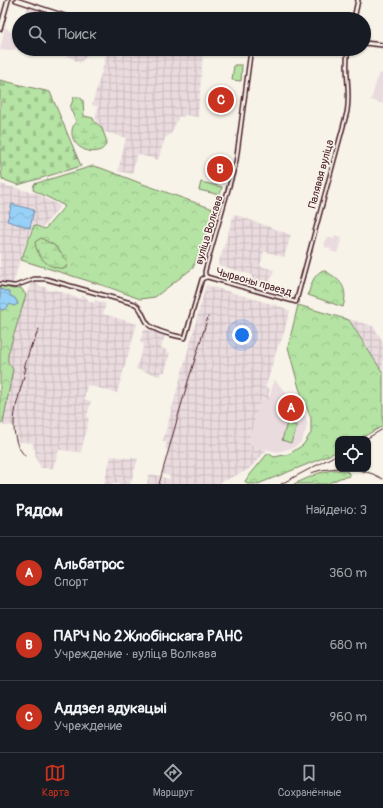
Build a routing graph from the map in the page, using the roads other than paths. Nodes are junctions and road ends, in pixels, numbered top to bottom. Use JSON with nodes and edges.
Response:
{"nodes":[{"id":1,"x":8,"y":0,"type":"edge"},
{"id":2,"x":16,"y":0,"type":"edge"},
{"id":3,"x":358,"y":0,"type":"edge"},
{"id":4,"x":53,"y":12,"type":"edge"},
{"id":5,"x":355,"y":12,"type":"edge"},
{"id":6,"x":0,"y":29,"type":"edge"},
{"id":7,"x":371,"y":44,"type":"edge"},
{"id":8,"x":383,"y":45,"type":"edge"},
{"id":9,"x":250,"y":56,"type":"edge"},
{"id":10,"x":347,"y":56,"type":"edge"},
{"id":11,"x":207,"y":277,"type":"junction"},
{"id":12,"x":0,"y":284,"type":"edge"},
{"id":13,"x":296,"y":302,"type":"joint"}],
"edges":[{"from":1,"to":6,"type":"main road"},
{"from":2,"to":4,"type":"main road"},
{"from":3,"to":5,"type":"main road"},
{"from":7,"to":8,"type":"main road"},
{"from":9,"to":11,"type":"street","name":"вуліца Волкава"},
{"from":10,"to":13,"type":"street","name":"Палявая вуліца"},
{"from":11,"to":12,"type":"street","name":"вуліца Волкава"},
{"from":11,"to":13,"type":"street","name":"Чырвоны праезд"}]}
